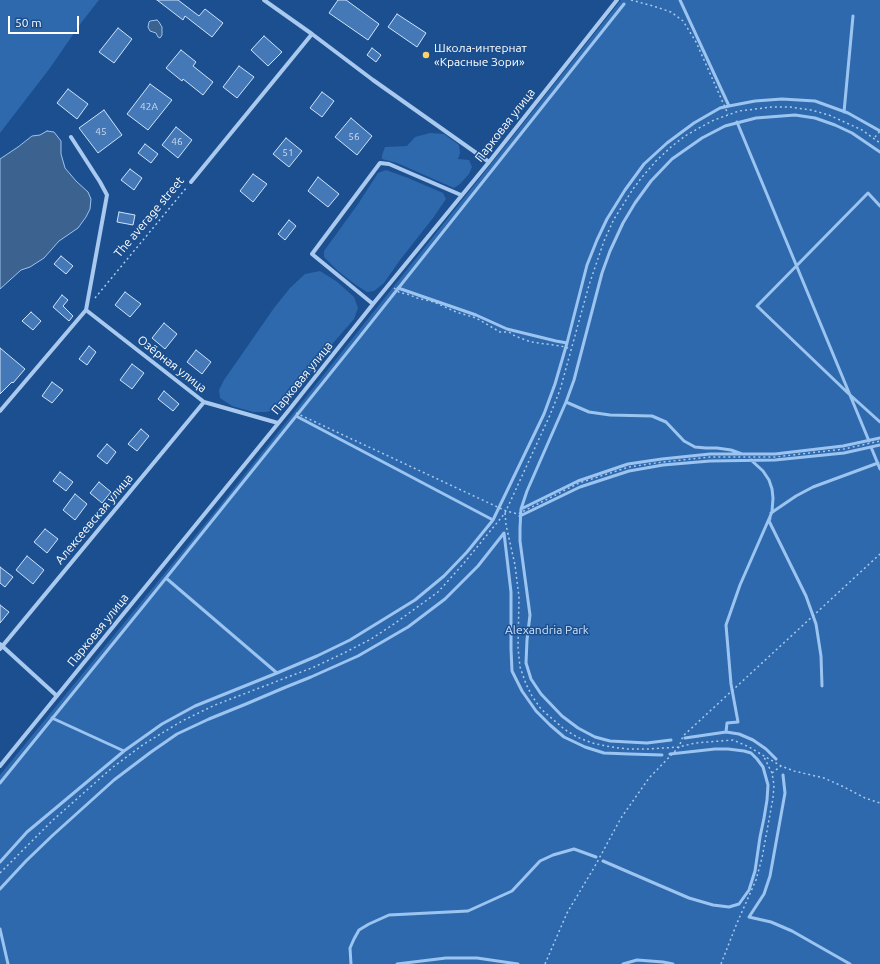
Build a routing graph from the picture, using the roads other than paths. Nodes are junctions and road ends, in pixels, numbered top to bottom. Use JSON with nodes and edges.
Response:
{"nodes":[{"id":1,"x":264,"y":0,"type":"edge"},
{"id":2,"x":617,"y":0,"type":"edge"},
{"id":3,"x":312,"y":34,"type":"junction"},
{"id":4,"x":71,"y":138,"type":"dead end"},
{"id":5,"x":489,"y":162,"type":"junction"},
{"id":6,"x":191,"y":182,"type":"road end"},
{"id":7,"x":461,"y":195,"type":"junction"},
{"id":8,"x":373,"y":304,"type":"junction"},
{"id":9,"x":86,"y":310,"type":"junction"},
{"id":10,"x":204,"y":402,"type":"junction"},
{"id":11,"x":0,"y":411,"type":"edge"},
{"id":12,"x":278,"y":424,"type":"junction"},
{"id":13,"x":1,"y":646,"type":"edge"},
{"id":14,"x":57,"y":696,"type":"junction"},
{"id":15,"x":0,"y":766,"type":"edge"}],
"edges":[{"from":1,"to":3,"type":"street"},
{"from":2,"to":5,"type":"street","name":"Парковая улица"},
{"from":3,"to":5,"type":"street"},
{"from":3,"to":6,"type":"street","name":"The average street"},
{"from":4,"to":9,"type":"street"},
{"from":5,"to":7,"type":"street","name":"Парковая улица"},
{"from":7,"to":8,"type":"street","name":"Парковая улица"},
{"from":7,"to":8,"type":"street"},
{"from":8,"to":12,"type":"street","name":"Парковая улица"},
{"from":9,"to":10,"type":"street","name":"Озёрная улица"},
{"from":9,"to":11,"type":"street"},
{"from":10,"to":12,"type":"street","name":"Озёрная улица"},
{"from":10,"to":13,"type":"street","name":"Алексеевская улица"},
{"from":12,"to":14,"type":"street","name":"Парковая улица"},
{"from":13,"to":14,"type":"street"},
{"from":14,"to":15,"type":"street","name":"Парковая улица"}]}
